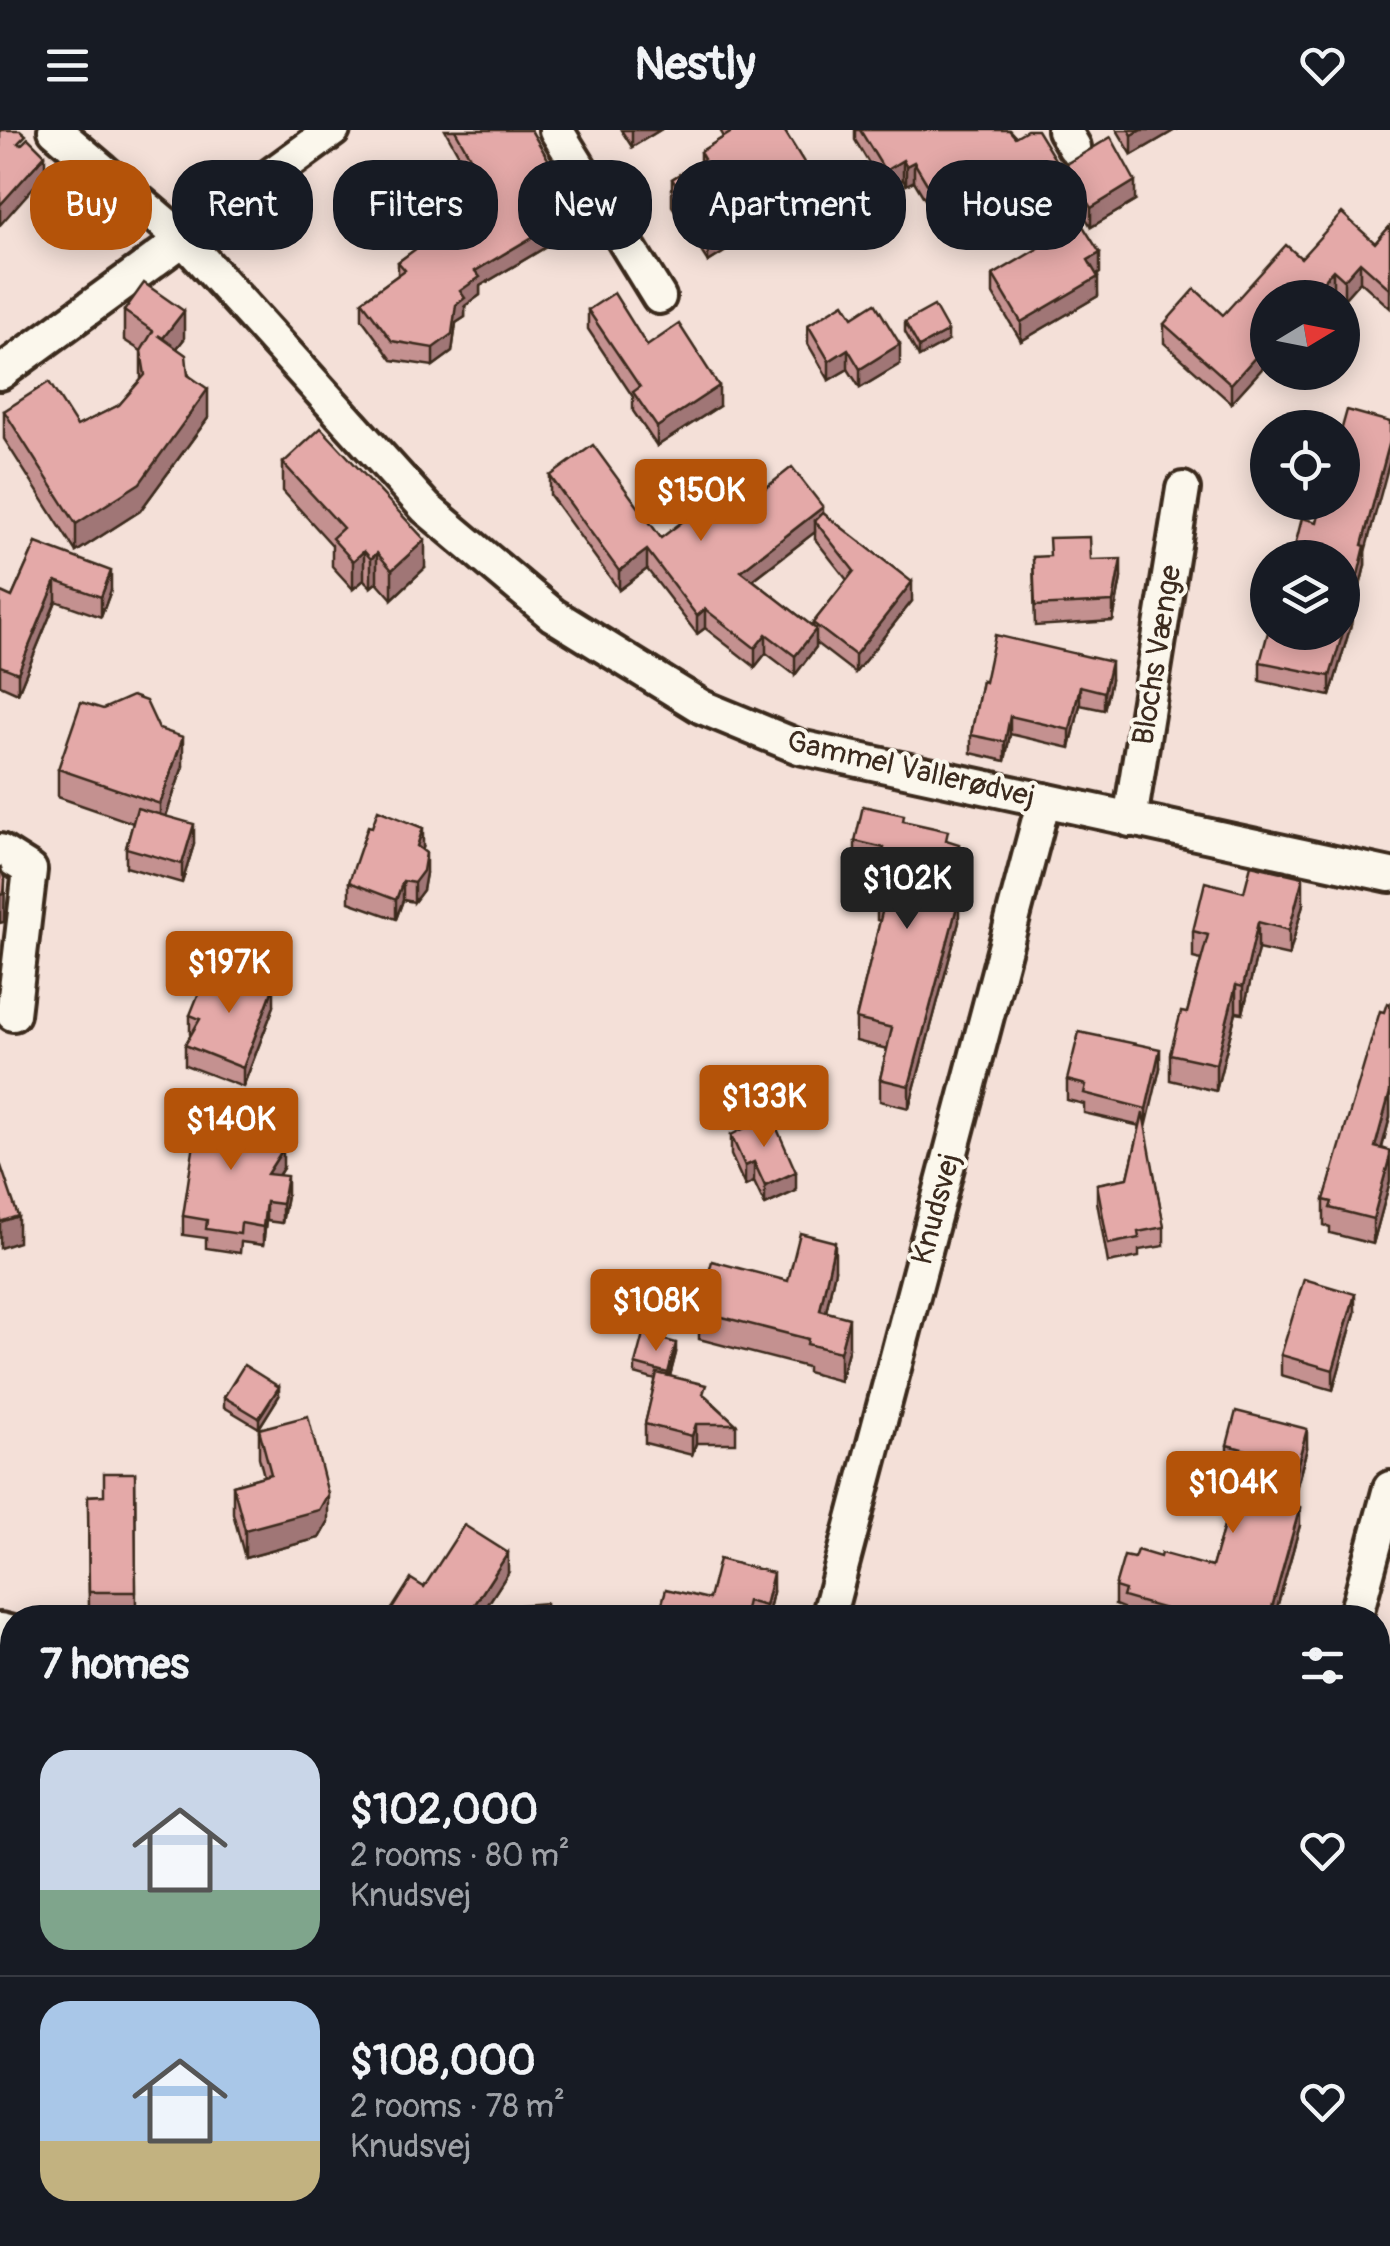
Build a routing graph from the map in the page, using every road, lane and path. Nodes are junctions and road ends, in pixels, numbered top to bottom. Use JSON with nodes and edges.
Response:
{"nodes":[{"id":1,"x":54,"y":130,"type":"edge"},
{"id":2,"x":334,"y":130,"type":"edge"},
{"id":3,"x":556,"y":130,"type":"edge"},
{"id":4,"x":292,"y":160,"type":"edge"},
{"id":5,"x":172,"y":230,"type":"edge"},
{"id":6,"x":172,"y":247,"type":"edge"},
{"id":7,"x":193,"y":250,"type":"edge"},
{"id":8,"x":659,"y":297,"type":"dead end"},
{"id":9,"x":0,"y":373,"type":"edge"},
{"id":10,"x":1183,"y":489,"type":"dead end"},
{"id":11,"x":1044,"y":800,"type":"junction"},
{"id":12,"x":1130,"y":820,"type":"junction"},
{"id":13,"x":0,"y":851,"type":"edge"},
{"id":14,"x":1390,"y":875,"type":"edge"},
{"id":15,"x":13,"y":1014,"type":"dead end"},
{"id":16,"x":1390,"y":1488,"type":"edge"},
{"id":17,"x":831,"y":1605,"type":"edge"},
{"id":18,"x":1358,"y":1605,"type":"edge"}],
"edges":[{"from":1,"to":5,"type":"street","name":"Gammel Vallerødvej"},
{"from":2,"to":4,"type":"street"},
{"from":3,"to":8,"type":"street"},
{"from":6,"to":9,"type":"street"},
{"from":7,"to":11,"type":"street","name":"Gammel Vallerødvej"},
{"from":10,"to":12,"type":"street","name":"Blochs Vænge"},
{"from":11,"to":12,"type":"street","name":"Gammel Vallerødvej"},
{"from":11,"to":17,"type":"street","name":"Knudsvej"},
{"from":12,"to":14,"type":"street","name":"Gammel Vallerødvej"},
{"from":13,"to":15,"type":"street"},
{"from":16,"to":18,"type":"street"}]}
